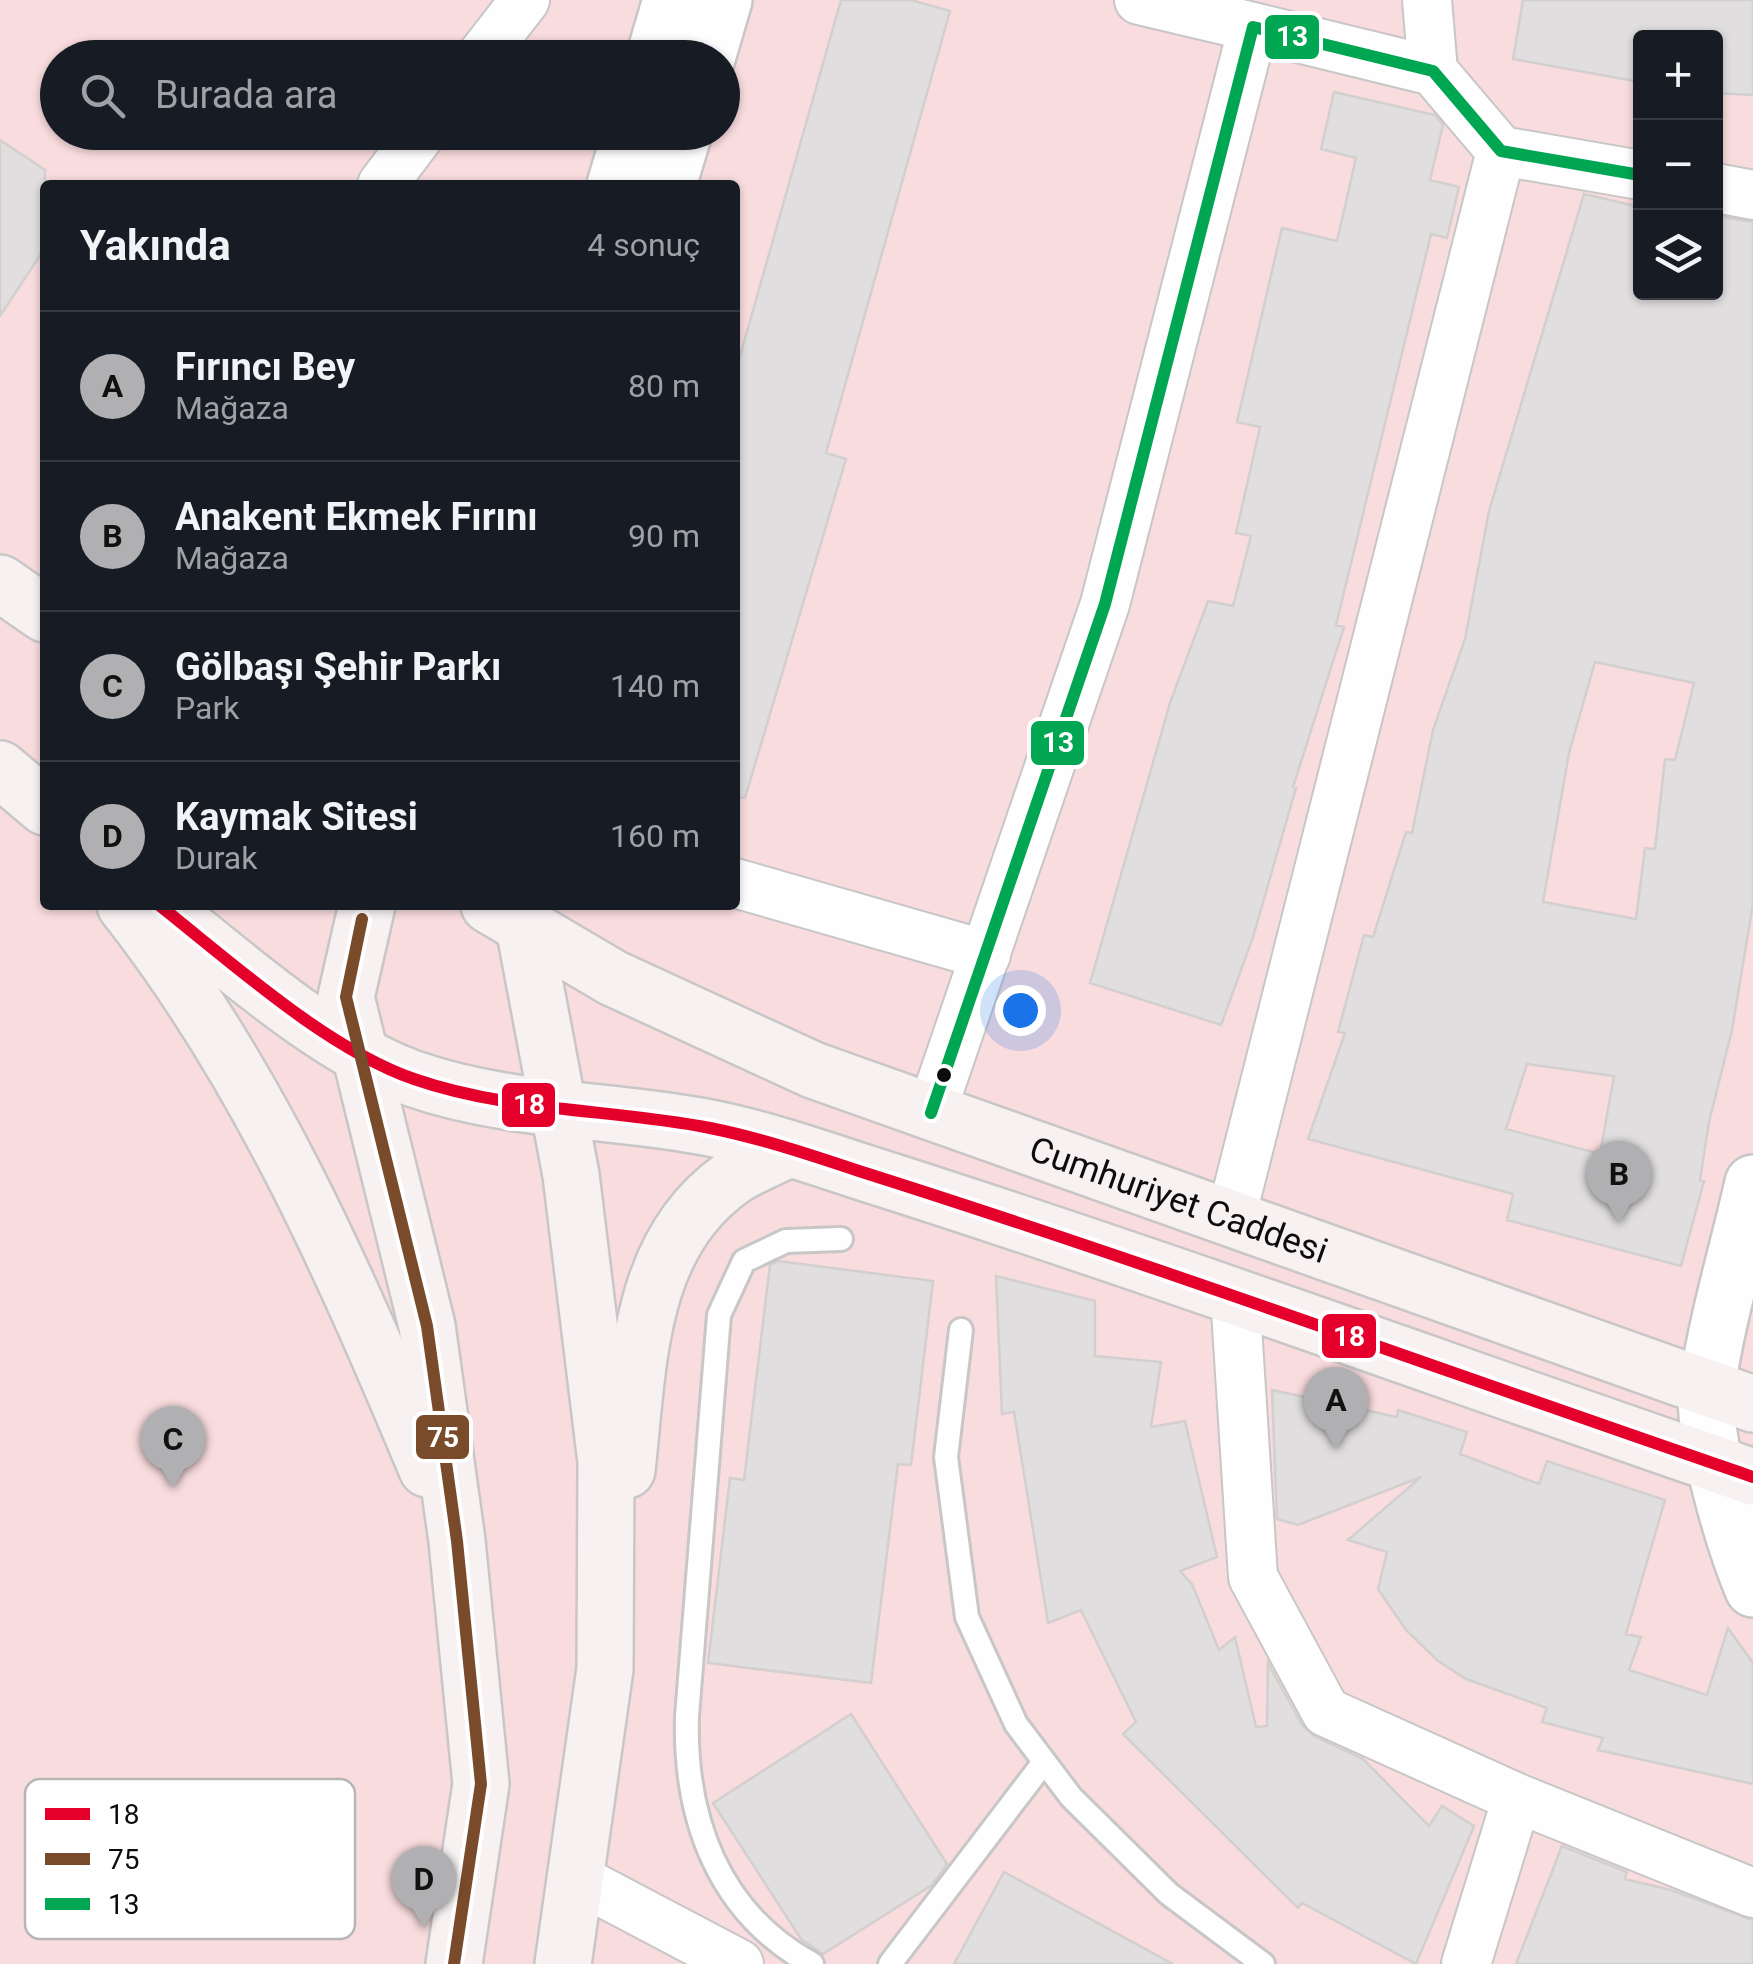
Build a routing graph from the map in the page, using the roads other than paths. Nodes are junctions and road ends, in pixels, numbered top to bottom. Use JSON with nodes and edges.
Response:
{"nodes":[{"id":1,"x":525,"y":0,"type":"edge"},
{"id":2,"x":671,"y":0,"type":"edge"},
{"id":3,"x":724,"y":0,"type":"edge"},
{"id":4,"x":1139,"y":0,"type":"edge"},
{"id":5,"x":1426,"y":0,"type":"edge"},
{"id":6,"x":1253,"y":28,"type":"junction"},
{"id":7,"x":494,"y":40,"type":"edge"},
{"id":8,"x":659,"y":40,"type":"edge"},
{"id":9,"x":712,"y":40,"type":"edge"},
{"id":10,"x":1433,"y":70,"type":"junction"},
{"id":11,"x":408,"y":150,"type":"edge"},
{"id":12,"x":625,"y":150,"type":"edge"},
{"id":13,"x":679,"y":150,"type":"edge"},
{"id":14,"x":1501,"y":151,"type":"junction"},
{"id":15,"x":1633,"y":174,"type":"edge"},
{"id":16,"x":386,"y":180,"type":"edge"},
{"id":17,"x":616,"y":180,"type":"edge"},
{"id":18,"x":670,"y":180,"type":"edge"},
{"id":19,"x":1723,"y":189,"type":"edge"},
{"id":20,"x":1753,"y":195,"type":"edge"},
{"id":21,"x":0,"y":583,"type":"edge"},
{"id":22,"x":40,"y":611,"type":"edge"},
{"id":23,"x":0,"y":768,"type":"edge"},
{"id":24,"x":40,"y":804,"type":"edge"},
{"id":25,"x":740,"y":884,"type":"edge"},
{"id":26,"x":128,"y":910,"type":"edge"},
{"id":27,"x":165,"y":910,"type":"edge"},
{"id":28,"x":365,"y":910,"type":"edge"},
{"id":29,"x":511,"y":912,"type":"edge"},
{"id":30,"x":986,"y":954,"type":"junction"},
{"id":31,"x":356,"y":1049,"type":"junction"},
{"id":32,"x":557,"y":1108,"type":"junction"},
{"id":33,"x":932,"y":1113,"type":"junction"},
{"id":34,"x":786,"y":1150,"type":"junction"},
{"id":35,"x":1753,"y":1182,"type":"edge"},
{"id":36,"x":1230,"y":1221,"type":"junction"},
{"id":37,"x":841,"y":1239,"type":"dead end"},
{"id":38,"x":1235,"y":1295,"type":"junction"},
{"id":39,"x":961,"y":1330,"type":"dead end"},
{"id":40,"x":1730,"y":1397,"type":"edge"},
{"id":41,"x":1735,"y":1471,"type":"edge"},
{"id":42,"x":458,"y":1541,"type":"junction"},
{"id":43,"x":608,"y":1581,"type":"junction"},
{"id":44,"x":1753,"y":1589,"type":"edge"},
{"id":45,"x":1044,"y":1762,"type":"junction"},
{"id":46,"x":1518,"y":1798,"type":"junction"},
{"id":47,"x":574,"y":1877,"type":"junction"},
{"id":48,"x":1753,"y":1893,"type":"edge"},
{"id":49,"x":454,"y":1964,"type":"edge"},
{"id":50,"x":563,"y":1964,"type":"edge"},
{"id":51,"x":739,"y":1964,"type":"edge"},
{"id":52,"x":812,"y":1964,"type":"edge"},
{"id":53,"x":890,"y":1964,"type":"edge"},
{"id":54,"x":1264,"y":1964,"type":"edge"},
{"id":55,"x":1466,"y":1964,"type":"edge"}],
"edges":[{"from":1,"to":7,"type":"street"},
{"from":2,"to":8,"type":"street"},
{"from":3,"to":9,"type":"street"},
{"from":4,"to":6,"type":"street"},
{"from":5,"to":10,"type":"street"},
{"from":6,"to":10,"type":"street"},
{"from":6,"to":30,"type":"street"},
{"from":10,"to":14,"type":"street"},
{"from":11,"to":16,"type":"street"},
{"from":12,"to":17,"type":"street"},
{"from":13,"to":18,"type":"street"},
{"from":14,"to":15,"type":"street"},
{"from":14,"to":36,"type":"street"},
{"from":19,"to":20,"type":"street"},
{"from":21,"to":22,"type":"main road"},
{"from":23,"to":24,"type":"main road"},
{"from":25,"to":30,"type":"street"},
{"from":26,"to":42,"type":"main road"},
{"from":27,"to":31,"type":"main road","name":"Cumhuriyet Caddesi"},
{"from":28,"to":31,"type":"main road"},
{"from":29,"to":32,"type":"main road"},
{"from":29,"to":33,"type":"main road","name":"Cumhuriyet Caddesi"},
{"from":30,"to":33,"type":"street"},
{"from":31,"to":32,"type":"main road","name":"Cumhuriyet Caddesi"},
{"from":31,"to":42,"type":"main road"},
{"from":32,"to":34,"type":"main road","name":"Cumhuriyet Caddesi"},
{"from":32,"to":43,"type":"main road"},
{"from":33,"to":36,"type":"main road","name":"Cumhuriyet Caddesi"},
{"from":34,"to":38,"type":"main road","name":"Cumhuriyet Caddesi"},
{"from":34,"to":43,"type":"main road"},
{"from":35,"to":40,"type":"street"},
{"from":36,"to":40,"type":"main road","name":"Cumhuriyet Caddesi"},
{"from":37,"to":52,"type":"lane"},
{"from":38,"to":41,"type":"main road","name":"Cumhuriyet Caddesi"},
{"from":38,"to":46,"type":"street"},
{"from":39,"to":45,"type":"lane"},
{"from":40,"to":41,"type":"street"},
{"from":41,"to":44,"type":"street"},
{"from":42,"to":49,"type":"main road"},
{"from":43,"to":47,"type":"main road"},
{"from":45,"to":53,"type":"lane"},
{"from":45,"to":54,"type":"lane"},
{"from":46,"to":48,"type":"street"},
{"from":46,"to":55,"type":"street"},
{"from":47,"to":50,"type":"main road"},
{"from":47,"to":51,"type":"street"}]}
